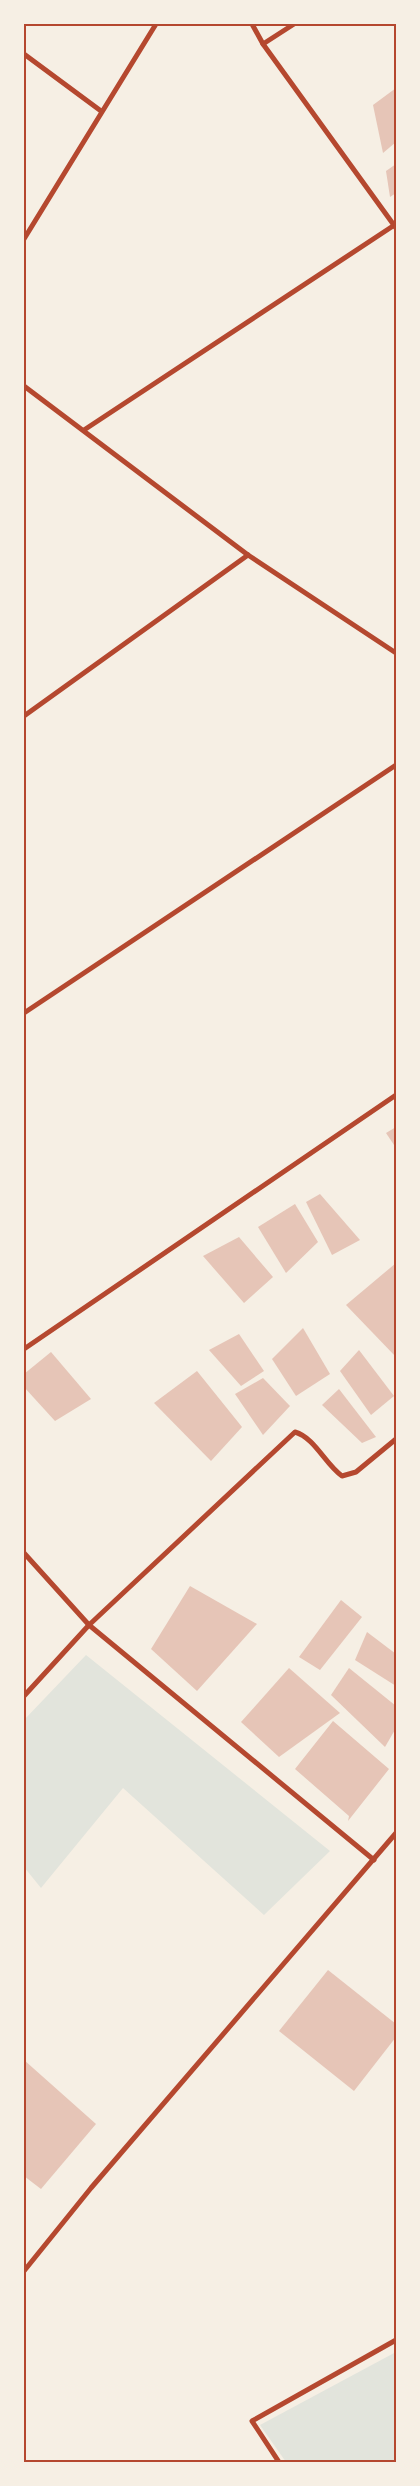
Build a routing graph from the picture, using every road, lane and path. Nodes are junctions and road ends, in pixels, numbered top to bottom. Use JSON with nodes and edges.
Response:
{"nodes":[{"id":1,"x":156,"y":24,"type":"edge"},
{"id":2,"x":252,"y":24,"type":"edge"},
{"id":3,"x":294,"y":24,"type":"edge"},
{"id":4,"x":263,"y":44,"type":"junction"},
{"id":5,"x":24,"y":54,"type":"edge"},
{"id":6,"x":101,"y":111,"type":"junction"},
{"id":7,"x":396,"y":226,"type":"edge"},
{"id":8,"x":24,"y":239,"type":"edge"},
{"id":9,"x":24,"y":386,"type":"edge"},
{"id":10,"x":84,"y":430,"type":"junction"},
{"id":11,"x":248,"y":555,"type":"junction"},
{"id":12,"x":396,"y":653,"type":"edge"},
{"id":13,"x":24,"y":716,"type":"edge"},
{"id":14,"x":396,"y":765,"type":"edge"},
{"id":15,"x":24,"y":1013,"type":"edge"},
{"id":16,"x":396,"y":1096,"type":"edge"},
{"id":17,"x":24,"y":1349,"type":"edge"},
{"id":18,"x":396,"y":1439,"type":"edge"},
{"id":19,"x":24,"y":1553,"type":"edge"},
{"id":20,"x":89,"y":1625,"type":"junction"},
{"id":21,"x":24,"y":1696,"type":"edge"},
{"id":22,"x":396,"y":1833,"type":"edge"},
{"id":23,"x":374,"y":1860,"type":"junction"},
{"id":24,"x":24,"y":2271,"type":"edge"},
{"id":25,"x":396,"y":2340,"type":"edge"},
{"id":26,"x":279,"y":2462,"type":"edge"}],
"edges":[{"from":1,"to":6,"type":"street"},
{"from":2,"to":4,"type":"street"},
{"from":3,"to":4,"type":"street"},
{"from":4,"to":7,"type":"street"},
{"from":5,"to":6,"type":"street"},
{"from":6,"to":8,"type":"street"},
{"from":7,"to":10,"type":"street"},
{"from":9,"to":10,"type":"street"},
{"from":10,"to":11,"type":"street"},
{"from":11,"to":12,"type":"street"},
{"from":11,"to":13,"type":"street"},
{"from":14,"to":15,"type":"street"},
{"from":16,"to":17,"type":"street"},
{"from":18,"to":20,"type":"street"},
{"from":19,"to":20,"type":"street"},
{"from":20,"to":21,"type":"street"},
{"from":20,"to":23,"type":"street"},
{"from":22,"to":23,"type":"street"},
{"from":23,"to":24,"type":"street"},
{"from":25,"to":26,"type":"street"}]}
